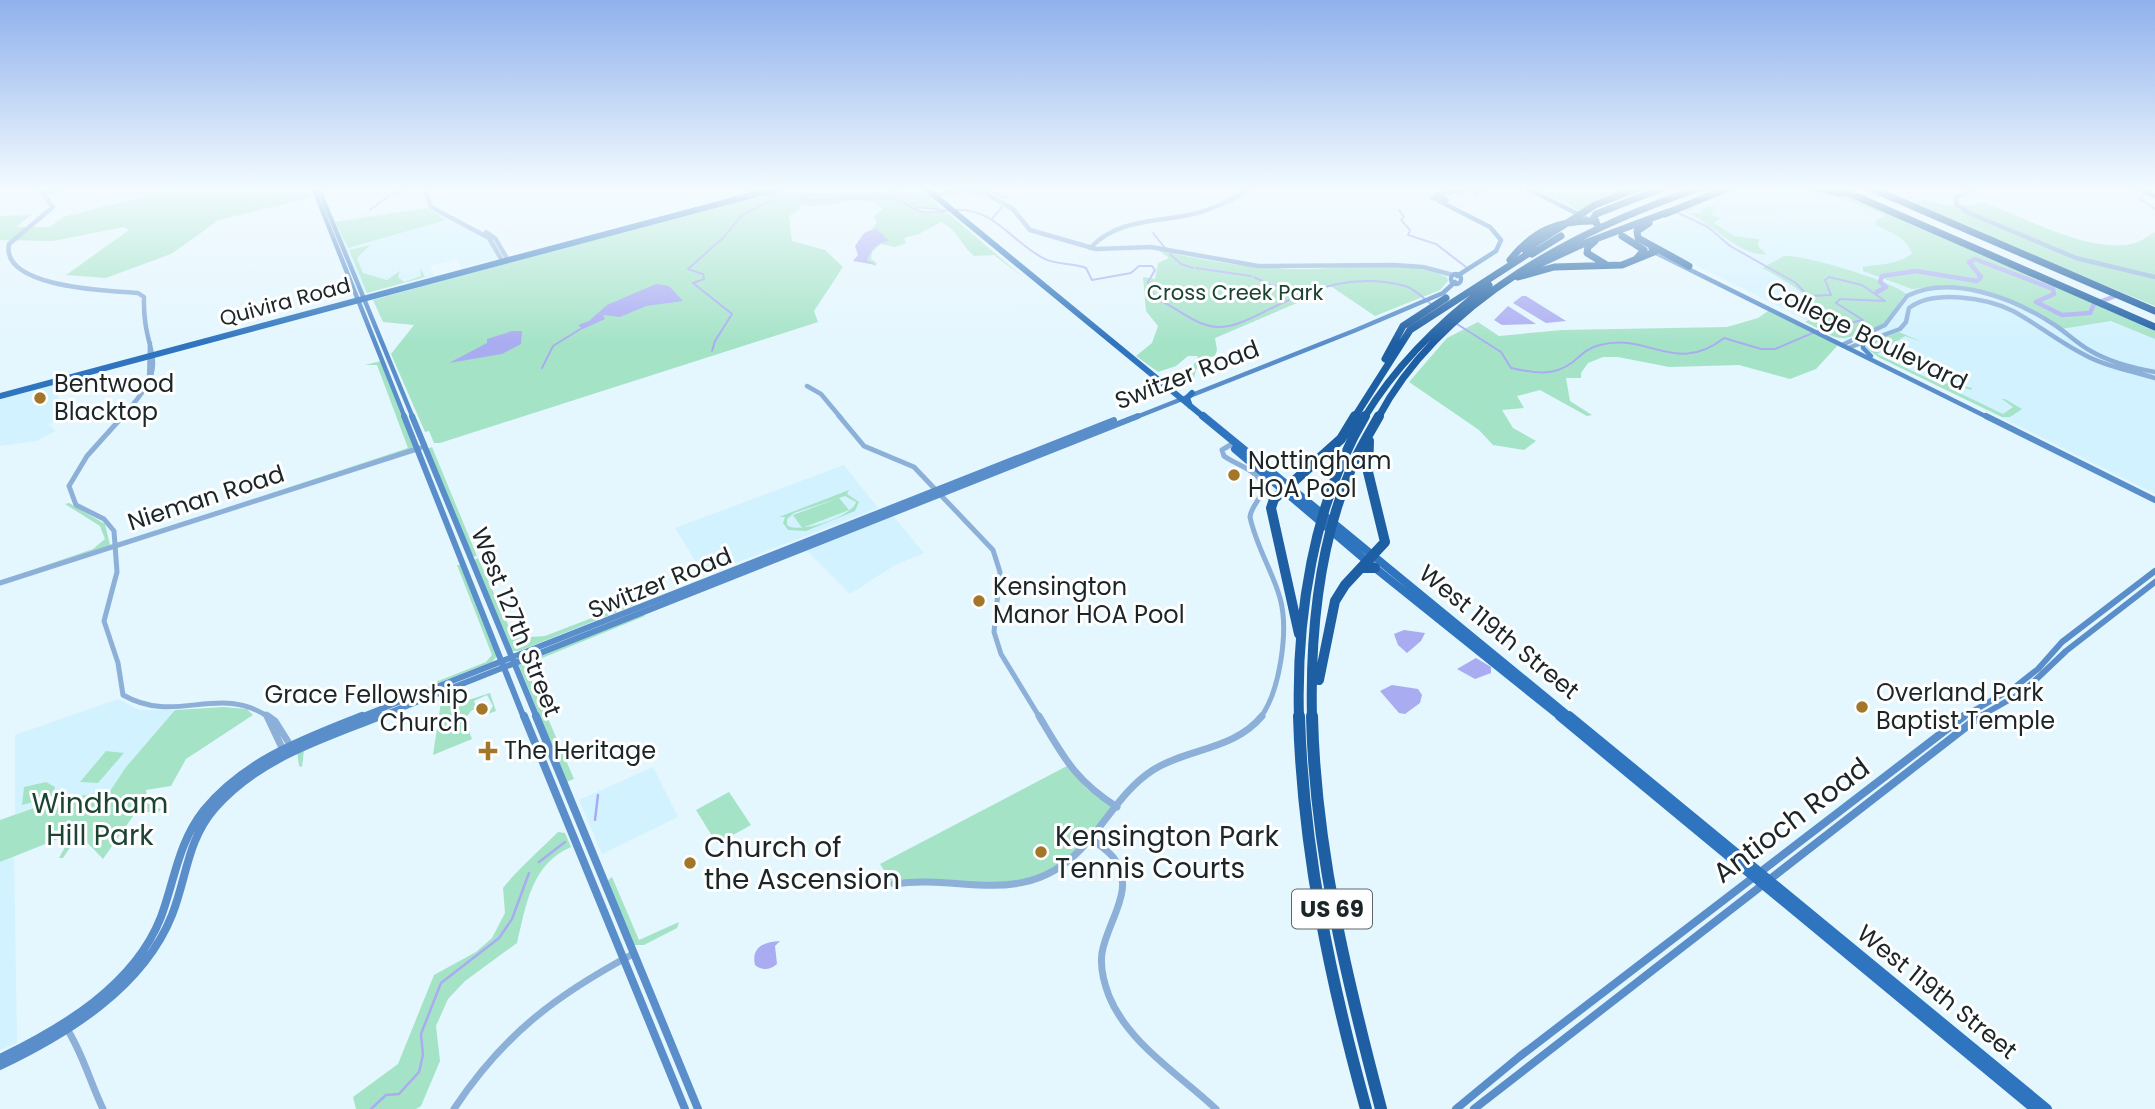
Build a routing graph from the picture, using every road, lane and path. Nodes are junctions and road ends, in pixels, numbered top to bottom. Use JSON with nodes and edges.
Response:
{"nodes":[{"id":1,"x":18,"y":239,"type":"edge"},
{"id":2,"x":337,"y":239,"type":"edge"},
{"id":3,"x":490,"y":239,"type":"edge"},
{"id":4,"x":583,"y":239,"type":"edge"},
{"id":5,"x":586,"y":239,"type":"edge"},
{"id":6,"x":983,"y":239,"type":"edge"},
{"id":7,"x":1059,"y":239,"type":"edge"},
{"id":8,"x":1097,"y":239,"type":"edge"},
{"id":9,"x":1502,"y":239,"type":"edge"},
{"id":10,"x":1532,"y":239,"type":"edge"},
{"id":11,"x":1543,"y":239,"type":"edge"},
{"id":12,"x":1553,"y":239,"type":"edge"},
{"id":13,"x":1558,"y":239,"type":"edge"},
{"id":14,"x":1581,"y":239,"type":"edge"},
{"id":15,"x":1594,"y":239,"type":"edge"},
{"id":16,"x":1627,"y":239,"type":"edge"},
{"id":17,"x":1629,"y":239,"type":"edge"},
{"id":18,"x":1629,"y":239,"type":"edge"},
{"id":19,"x":1642,"y":239,"type":"edge"},
{"id":20,"x":1959,"y":239,"type":"edge"},
{"id":21,"x":1970,"y":239,"type":"edge"},
{"id":22,"x":1970,"y":239,"type":"edge"},
{"id":23,"x":1982,"y":239,"type":"edge"},
{"id":24,"x":2032,"y":239,"type":"edge"},
{"id":25,"x":1547,"y":243,"type":"junction"},
{"id":26,"x":1090,"y":248,"type":"junction"},
{"id":27,"x":1654,"y":253,"type":"junction"},
{"id":28,"x":505,"y":260,"type":"junction"},
{"id":29,"x":1510,"y":260,"type":"junction"},
{"id":30,"x":1689,"y":266,"type":"junction"},
{"id":31,"x":9,"y":268,"type":"dead end"},
{"id":32,"x":14,"y":274,"type":"dead end"},
{"id":33,"x":1518,"y":277,"type":"junction"},
{"id":34,"x":2155,"y":277,"type":"edge"},
{"id":35,"x":1454,"y":278,"type":"junction"},
{"id":36,"x":2084,"y":288,"type":"junction"},
{"id":37,"x":361,"y":298,"type":"junction"},
{"id":38,"x":1483,"y":298,"type":"junction"},
{"id":39,"x":1427,"y":302,"type":"junction"},
{"id":40,"x":1445,"y":302,"type":"junction"},
{"id":41,"x":2115,"y":306,"type":"junction"},
{"id":42,"x":1457,"y":315,"type":"junction"},
{"id":43,"x":2155,"y":321,"type":"edge"},
{"id":44,"x":1446,"y":325,"type":"junction"},
{"id":45,"x":1811,"y":328,"type":"junction"},
{"id":46,"x":1863,"y":342,"type":"junction"},
{"id":47,"x":1847,"y":346,"type":"junction"},
{"id":48,"x":150,"y":354,"type":"junction"},
{"id":49,"x":1871,"y":356,"type":"junction"},
{"id":50,"x":1396,"y":371,"type":"junction"},
{"id":51,"x":2155,"y":372,"type":"edge"},
{"id":52,"x":2155,"y":378,"type":"edge"},
{"id":53,"x":807,"y":386,"type":"dead end"},
{"id":54,"x":1374,"y":388,"type":"junction"},
{"id":55,"x":1192,"y":393,"type":"junction"},
{"id":56,"x":0,"y":394,"type":"edge"},
{"id":57,"x":1176,"y":398,"type":"junction"},
{"id":58,"x":1190,"y":406,"type":"junction"},
{"id":59,"x":1371,"y":432,"type":"junction"},
{"id":60,"x":1234,"y":445,"type":"junction"},
{"id":61,"x":421,"y":448,"type":"junction"},
{"id":62,"x":1284,"y":485,"type":"junction"},
{"id":63,"x":936,"y":492,"type":"junction"},
{"id":64,"x":2155,"y":498,"type":"edge"},
{"id":65,"x":1331,"y":510,"type":"junction"},
{"id":66,"x":1324,"y":533,"type":"junction"},
{"id":67,"x":116,"y":546,"type":"junction"},
{"id":68,"x":1369,"y":563,"type":"junction"},
{"id":69,"x":2155,"y":571,"type":"edge"},
{"id":70,"x":2155,"y":582,"type":"edge"},
{"id":71,"x":0,"y":583,"type":"edge"},
{"id":72,"x":1300,"y":637,"type":"junction"},
{"id":73,"x":506,"y":661,"type":"junction"},
{"id":74,"x":1313,"y":704,"type":"junction"},
{"id":75,"x":287,"y":749,"type":"junction"},
{"id":76,"x":1117,"y":807,"type":"junction"},
{"id":77,"x":1092,"y":839,"type":"junction"},
{"id":78,"x":1760,"y":878,"type":"junction"},
{"id":79,"x":894,"y":884,"type":"dead end"},
{"id":80,"x":633,"y":954,"type":"junction"},
{"id":81,"x":623,"y":959,"type":"junction"},
{"id":82,"x":66,"y":1026,"type":"junction"},
{"id":83,"x":0,"y":1058,"type":"edge"},
{"id":84,"x":0,"y":1066,"type":"edge"},
{"id":85,"x":103,"y":1109,"type":"edge"},
{"id":86,"x":454,"y":1109,"type":"edge"},
{"id":87,"x":685,"y":1109,"type":"edge"},
{"id":88,"x":698,"y":1109,"type":"edge"},
{"id":89,"x":1216,"y":1109,"type":"edge"},
{"id":90,"x":1366,"y":1109,"type":"edge"},
{"id":91,"x":1381,"y":1109,"type":"edge"},
{"id":92,"x":1456,"y":1109,"type":"edge"},
{"id":93,"x":1474,"y":1109,"type":"edge"},
{"id":94,"x":2035,"y":1109,"type":"edge"},
{"id":95,"x":2048,"y":1109,"type":"edge"}],
"edges":[{"from":1,"to":31,"type":"street"},
{"from":2,"to":37,"type":"main road","name":"West 127th Street"},
{"from":3,"to":28,"type":"street"},
{"from":4,"to":28,"type":"main road","name":"Quivira Road"},
{"from":5,"to":28,"type":"main road","name":"Quivira Road"},
{"from":6,"to":57,"type":"main road","name":"West 119th Street"},
{"from":7,"to":26,"type":"street"},
{"from":8,"to":26,"type":"street"},
{"from":9,"to":35,"type":"main road","name":"Switzer Road"},
{"from":10,"to":29,"type":"highway"},
{"from":11,"to":29,"type":"highway"},
{"from":12,"to":25,"type":"highway","number":"US 69"},
{"from":13,"to":38,"type":"highway","number":"US 69"},
{"from":14,"to":33,"type":"highway"},
{"from":15,"to":16,"type":"highway"},
{"from":17,"to":27,"type":"main road","name":"College Boulevard"},
{"from":18,"to":27,"type":"main road","name":"College Boulevard"},
{"from":19,"to":30,"type":"highway"},
{"from":20,"to":36,"type":"highway"},
{"from":21,"to":36,"type":"highway"},
{"from":22,"to":36,"type":"highway"},
{"from":23,"to":36,"type":"highway"},
{"from":24,"to":34,"type":"street"},
{"from":25,"to":40,"type":"highway"},
{"from":25,"to":42,"type":"highway","number":"US 69"},
{"from":26,"to":35,"type":"street"},
{"from":27,"to":30,"type":"main road","name":"College Boulevard"},
{"from":27,"to":33,"type":"highway"},
{"from":27,"to":45,"type":"main road","name":"College Boulevard"},
{"from":28,"to":37,"type":"main road","name":"Quivira Road"},
{"from":29,"to":40,"type":"highway"},
{"from":30,"to":45,"type":"main road","name":"College Boulevard"},
{"from":32,"to":48,"type":"street"},
{"from":33,"to":38,"type":"highway"},
{"from":35,"to":39,"type":"main road","name":"Switzer Road"},
{"from":36,"to":41,"type":"highway"},
{"from":36,"to":43,"type":"highway"},
{"from":36,"to":43,"type":"highway"},
{"from":37,"to":48,"type":"main road","name":"Quivira Road"},
{"from":37,"to":61,"type":"main road","name":"West 127th Street"},
{"from":38,"to":42,"type":"highway","number":"US 69"},
{"from":39,"to":40,"type":"highway"},
{"from":39,"to":50,"type":"highway"},
{"from":39,"to":54,"type":"highway"},
{"from":39,"to":55,"type":"main road","name":"Switzer Road"},
{"from":39,"to":57,"type":"main road","name":"Switzer Road"},
{"from":40,"to":54,"type":"highway"},
{"from":41,"to":43,"type":"highway"},
{"from":41,"to":43,"type":"highway"},
{"from":42,"to":44,"type":"highway","number":"US 69"},
{"from":44,"to":50,"type":"highway","number":"US 69"},
{"from":44,"to":59,"type":"highway","number":"US 69"},
{"from":45,"to":47,"type":"main road","name":"College Boulevard"},
{"from":46,"to":47,"type":"street"},
{"from":46,"to":49,"type":"main road"},
{"from":46,"to":52,"type":"street"},
{"from":47,"to":49,"type":"main road","name":"College Boulevard"},
{"from":47,"to":51,"type":"street"},
{"from":47,"to":64,"type":"main road","name":"College Boulevard"},
{"from":48,"to":56,"type":"main road","name":"Quivira Road"},
{"from":48,"to":67,"type":"street"},
{"from":49,"to":64,"type":"main road","name":"College Boulevard"},
{"from":50,"to":65,"type":"highway","number":"US 69"},
{"from":53,"to":63,"type":"street"},
{"from":54,"to":62,"type":"highway"},
{"from":55,"to":57,"type":"main road","name":"Switzer Road"},
{"from":55,"to":58,"type":"main road"},
{"from":57,"to":58,"type":"main road","name":"West 119th Street"},
{"from":57,"to":60,"type":"main road","name":"West 119th Street"},
{"from":57,"to":63,"type":"main road","name":"Switzer Road"},
{"from":58,"to":60,"type":"main road","name":"West 119th Street"},
{"from":59,"to":65,"type":"highway","number":"US 69"},
{"from":59,"to":68,"type":"highway"},
{"from":60,"to":62,"type":"main road","name":"West 119th Street"},
{"from":60,"to":76,"type":"street"},
{"from":61,"to":67,"type":"street","name":"Nieman Road"},
{"from":61,"to":73,"type":"main road","name":"West 127th Street"},
{"from":62,"to":68,"type":"main road","name":"West 119th Street"},
{"from":62,"to":72,"type":"highway"},
{"from":63,"to":73,"type":"main road","name":"Switzer Road"},
{"from":63,"to":76,"type":"street"},
{"from":65,"to":66,"type":"highway","number":"US 69"},
{"from":66,"to":72,"type":"highway","number":"US 69"},
{"from":66,"to":74,"type":"highway","number":"US 69"},
{"from":67,"to":71,"type":"street","name":"Nieman Road"},
{"from":67,"to":75,"type":"street"},
{"from":68,"to":74,"type":"highway"},
{"from":68,"to":78,"type":"main road","name":"West 119th Street"},
{"from":68,"to":78,"type":"main road","name":"West 119th Street"},
{"from":69,"to":78,"type":"main road","name":"Antioch Road"},
{"from":70,"to":78,"type":"main road","name":"Antioch Road"},
{"from":72,"to":90,"type":"highway","number":"US 69"},
{"from":73,"to":75,"type":"main road","name":"Switzer Road"},
{"from":73,"to":80,"type":"main road","name":"West 127th Street"},
{"from":73,"to":81,"type":"main road","name":"West 127th Street"},
{"from":74,"to":91,"type":"highway","number":"US 69"},
{"from":75,"to":82,"type":"main road","name":"Switzer Road"},
{"from":76,"to":77,"type":"street"},
{"from":77,"to":79,"type":"street"},
{"from":77,"to":89,"type":"street"},
{"from":78,"to":92,"type":"main road","name":"Antioch Road"},
{"from":78,"to":93,"type":"main road","name":"Antioch Road"},
{"from":78,"to":94,"type":"main road","name":"West 119th Street"},
{"from":78,"to":95,"type":"main road","name":"West 119th Street"},
{"from":80,"to":81,"type":"street"},
{"from":80,"to":88,"type":"main road","name":"West 127th Street"},
{"from":81,"to":86,"type":"street"},
{"from":81,"to":87,"type":"main road","name":"West 127th Street"},
{"from":82,"to":83,"type":"main road","name":"Switzer Road"},
{"from":82,"to":84,"type":"main road","name":"Switzer Road"},
{"from":82,"to":85,"type":"street"}]}
